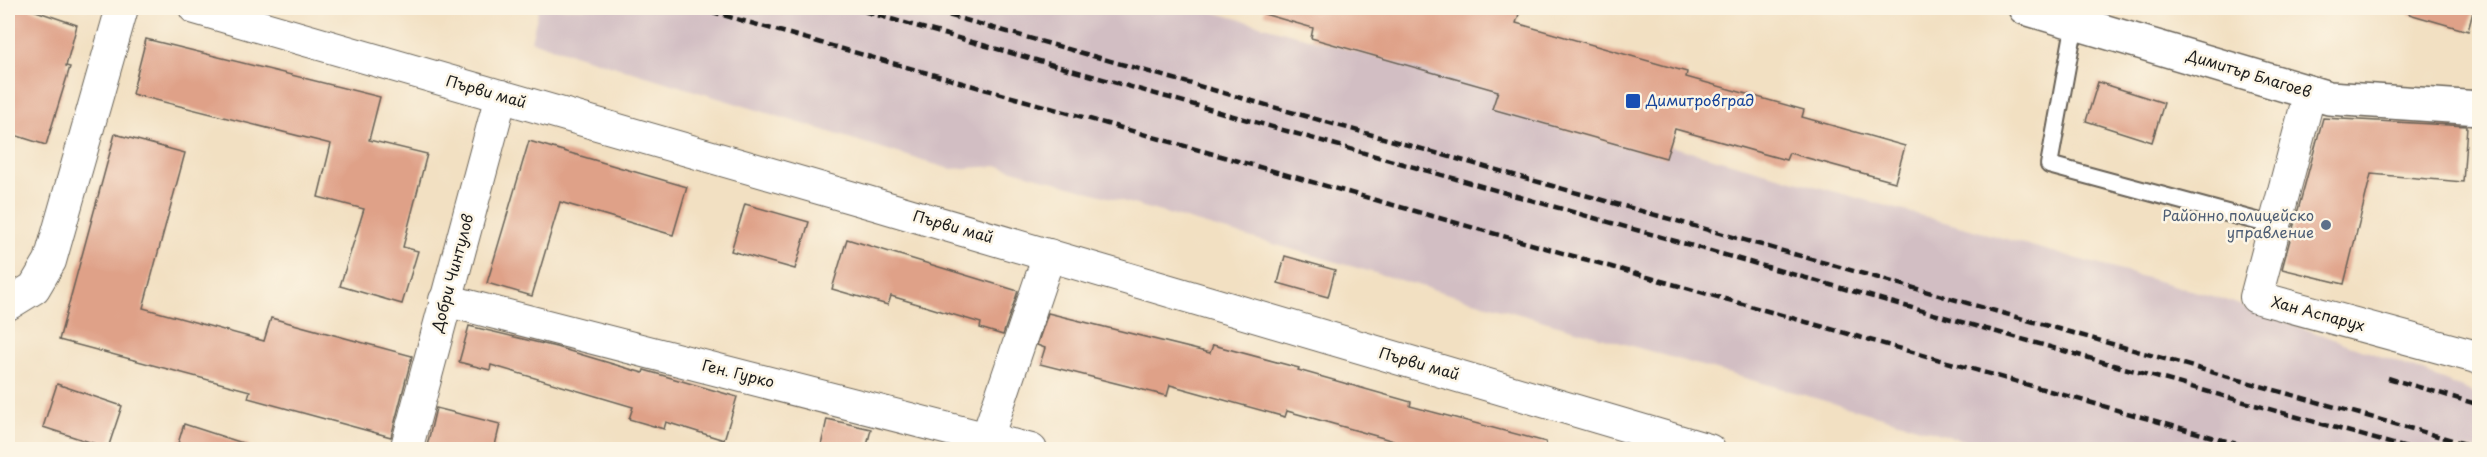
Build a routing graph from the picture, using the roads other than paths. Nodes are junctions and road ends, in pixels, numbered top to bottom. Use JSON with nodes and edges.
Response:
{"nodes":[{"id":1,"x":122,"y":8,"type":"edge"},
{"id":2,"x":195,"y":8,"type":"edge"},
{"id":3,"x":2025,"y":8,"type":"edge"},
{"id":4,"x":2075,"y":22,"type":"junction"},
{"id":5,"x":2310,"y":92,"type":"junction"},
{"id":6,"x":501,"y":96,"type":"junction"},
{"id":7,"x":2480,"y":108,"type":"edge"},
{"id":8,"x":2275,"y":226,"type":"junction"},
{"id":9,"x":1049,"y":255,"type":"junction"},
{"id":10,"x":445,"y":300,"type":"junction"},
{"id":11,"x":8,"y":304,"type":"edge"},
{"id":12,"x":2480,"y":358,"type":"edge"},
{"id":13,"x":985,"y":444,"type":"edge"},
{"id":14,"x":406,"y":450,"type":"edge"},
{"id":15,"x":1031,"y":450,"type":"edge"},
{"id":16,"x":1709,"y":450,"type":"edge"}],
"edges":[{"from":1,"to":11,"type":"street"},
{"from":2,"to":6,"type":"street","name":"Първи май"},
{"from":3,"to":4,"type":"street","name":"Димитър Благоев"},
{"from":4,"to":5,"type":"street","name":"Димитър Благоев"},
{"from":4,"to":8,"type":"lane"},
{"from":5,"to":7,"type":"street","name":"Димитър Благоев"},
{"from":5,"to":8,"type":"street","name":"Хан Аспарух"},
{"from":6,"to":9,"type":"street","name":"Първи май"},
{"from":6,"to":10,"type":"street","name":"Добри Чинтулов"},
{"from":8,"to":12,"type":"street","name":"Хан Аспарух"},
{"from":9,"to":13,"type":"street"},
{"from":9,"to":16,"type":"street","name":"Първи май"},
{"from":10,"to":13,"type":"street","name":"Ген. Гурко"},
{"from":10,"to":14,"type":"street","name":"Добри Чинтулов"},
{"from":13,"to":15,"type":"street","name":"Ген. Гурко"}]}
